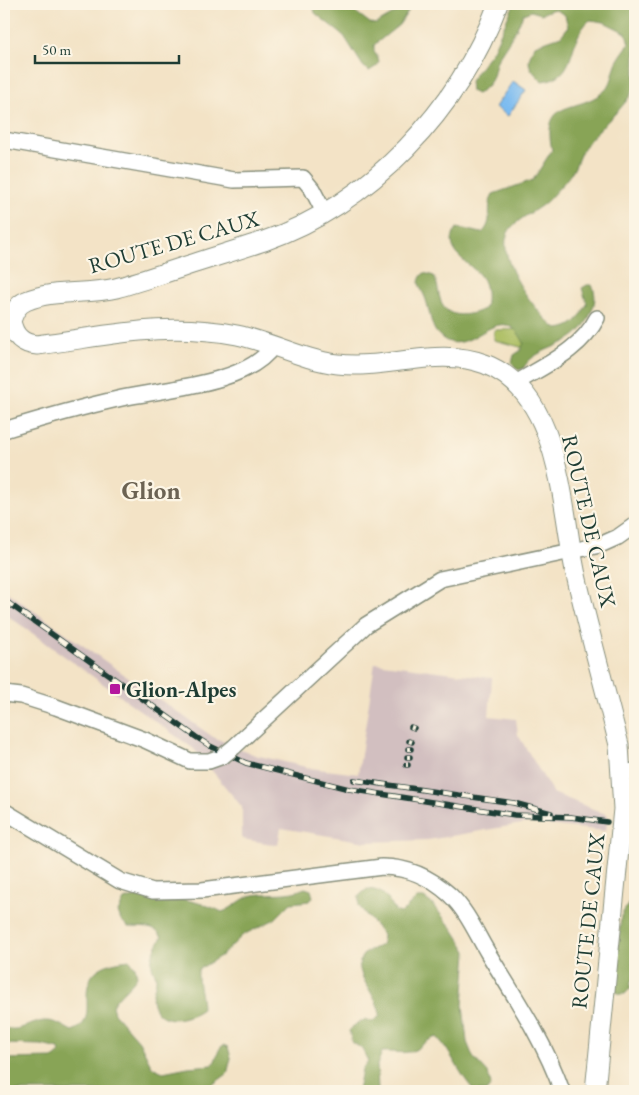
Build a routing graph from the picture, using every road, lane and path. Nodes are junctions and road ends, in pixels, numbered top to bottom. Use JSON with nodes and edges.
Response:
{"nodes":[{"id":1,"x":498,"y":4,"type":"edge"},
{"id":2,"x":4,"y":140,"type":"edge"},
{"id":3,"x":324,"y":212,"type":"junction"},
{"id":4,"x":597,"y":318,"type":"dead end"},
{"id":5,"x":273,"y":346,"type":"junction"},
{"id":6,"x":516,"y":383,"type":"junction"},
{"id":7,"x":4,"y":430,"type":"edge"},
{"id":8,"x":635,"y":525,"type":"edge"},
{"id":9,"x":572,"y":552,"type":"junction"},
{"id":10,"x":4,"y":694,"type":"edge"},
{"id":11,"x":629,"y":772,"type":"edge"},
{"id":12,"x":4,"y":811,"type":"edge"},
{"id":13,"x":562,"y":1091,"type":"edge"},
{"id":14,"x":594,"y":1091,"type":"edge"}],
"edges":[{"from":1,"to":3,"type":"street","name":"ROUTE DE CAUX"},
{"from":2,"to":3,"type":"street","name":"ROUTE DE CAUX"},
{"from":3,"to":5,"type":"street","name":"ROUTE DE CAUX"},
{"from":4,"to":6,"type":"street"},
{"from":5,"to":6,"type":"street","name":"ROUTE DE CAUX"},
{"from":5,"to":7,"type":"street"},
{"from":6,"to":9,"type":"street","name":"ROUTE DE CAUX"},
{"from":8,"to":9,"type":"street"},
{"from":9,"to":10,"type":"street","bridge":true},
{"from":9,"to":11,"type":"street","name":"ROUTE DE CAUX"},
{"from":11,"to":14,"type":"street","name":"ROUTE DE CAUX"},
{"from":12,"to":13,"type":"street"}]}
